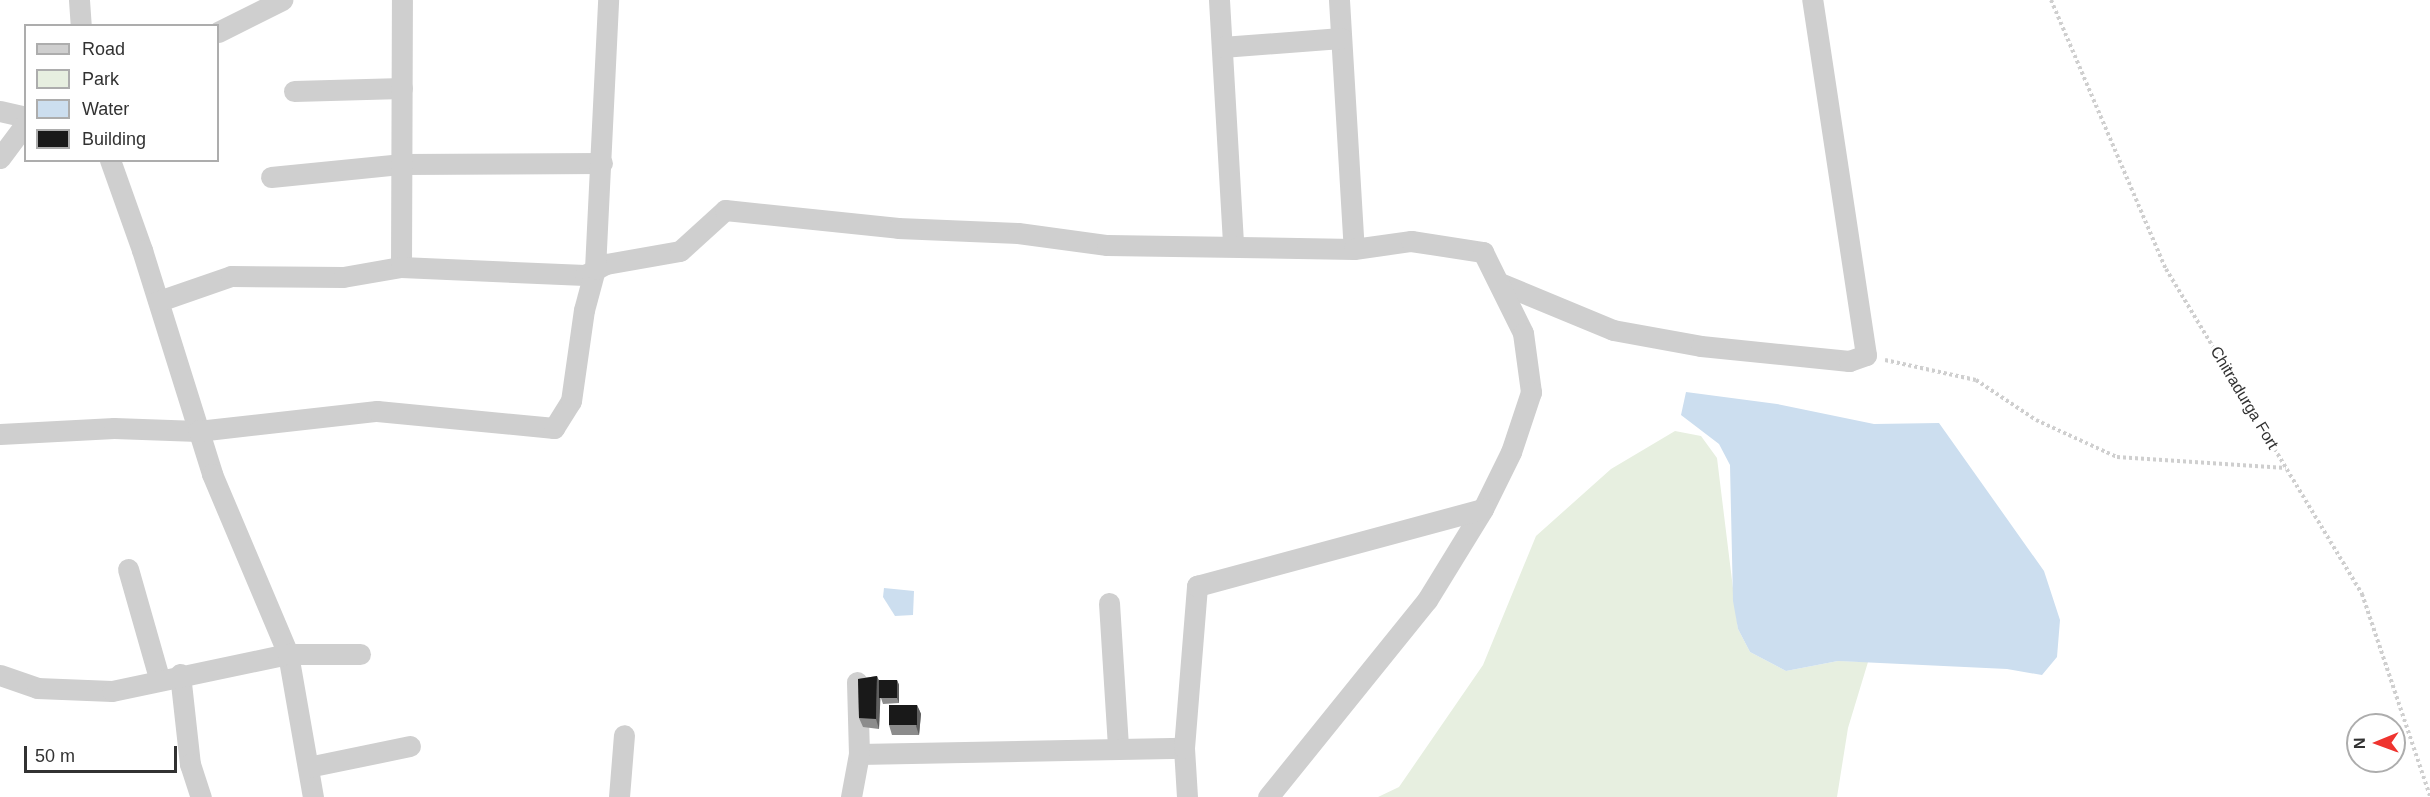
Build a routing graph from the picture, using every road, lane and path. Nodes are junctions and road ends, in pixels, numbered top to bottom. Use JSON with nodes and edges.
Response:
{"nodes":[{"id":1,"x":79,"y":0,"type":"edge"},
{"id":2,"x":282,"y":0,"type":"edge"},
{"id":3,"x":402,"y":0,"type":"edge"},
{"id":4,"x":608,"y":0,"type":"edge"},
{"id":5,"x":1219,"y":0,"type":"edge"},
{"id":6,"x":1339,"y":0,"type":"edge"},
{"id":7,"x":1812,"y":0,"type":"edge"},
{"id":8,"x":2051,"y":0,"type":"edge"},
{"id":9,"x":81,"y":24,"type":"edge"},
{"id":10,"x":219,"y":32,"type":"edge"},
{"id":11,"x":1341,"y":38,"type":"junction"},
{"id":12,"x":1221,"y":47,"type":"junction"},
{"id":13,"x":402,"y":88,"type":"junction"},
{"id":14,"x":294,"y":92,"type":"dead end"},
{"id":15,"x":0,"y":111,"type":"edge"},
{"id":16,"x":24,"y":117,"type":"edge"},
{"id":17,"x":24,"y":126,"type":"edge"},
{"id":18,"x":0,"y":158,"type":"edge"},
{"id":19,"x":111,"y":162,"type":"edge"},
{"id":20,"x":602,"y":163,"type":"junction"},
{"id":21,"x":402,"y":166,"type":"junction"},
{"id":22,"x":271,"y":177,"type":"dead end"},
{"id":23,"x":1233,"y":244,"type":"junction"},
{"id":24,"x":1354,"y":249,"type":"junction"},
{"id":25,"x":401,"y":267,"type":"junction"},
{"id":26,"x":595,"y":269,"type":"junction"},
{"id":27,"x":1502,"y":284,"type":"junction"},
{"id":28,"x":159,"y":301,"type":"junction"},
{"id":29,"x":1866,"y":356,"type":"junction"},
{"id":30,"x":198,"y":431,"type":"junction"},
{"id":31,"x":0,"y":434,"type":"edge"},
{"id":32,"x":2286,"y":468,"type":"junction"},
{"id":33,"x":1483,"y":509,"type":"junction"},
{"id":34,"x":128,"y":569,"type":"dead end"},
{"id":35,"x":1109,"y":603,"type":"dead end"},
{"id":36,"x":288,"y":654,"type":"junction"},
{"id":37,"x":360,"y":654,"type":"dead end"},
{"id":38,"x":180,"y":674,"type":"junction"},
{"id":39,"x":0,"y":675,"type":"edge"},
{"id":40,"x":159,"y":678,"type":"junction"},
{"id":41,"x":856,"y":682,"type":"edge"},
{"id":42,"x":624,"y":735,"type":"dead end"},
{"id":43,"x":410,"y":746,"type":"dead end"},
{"id":44,"x":1118,"y":747,"type":"junction"},
{"id":45,"x":1184,"y":748,"type":"junction"},
{"id":46,"x":860,"y":754,"type":"junction"},
{"id":47,"x":308,"y":767,"type":"junction"},
{"id":48,"x":2430,"y":796,"type":"edge"},
{"id":49,"x":201,"y":797,"type":"edge"},
{"id":50,"x":314,"y":797,"type":"edge"},
{"id":51,"x":619,"y":797,"type":"edge"},
{"id":52,"x":851,"y":797,"type":"edge"},
{"id":53,"x":1187,"y":797,"type":"edge"},
{"id":54,"x":1268,"y":797,"type":"edge"}],
"edges":[{"from":1,"to":9,"type":"street"},
{"from":2,"to":10,"type":"street"},
{"from":3,"to":13,"type":"street"},
{"from":4,"to":20,"type":"street"},
{"from":5,"to":12,"type":"street"},
{"from":6,"to":11,"type":"street"},
{"from":7,"to":29,"type":"street"},
{"from":8,"to":32,"type":"path","name":"Chitradurga Fort"},
{"from":11,"to":12,"type":"street"},
{"from":11,"to":24,"type":"street"},
{"from":12,"to":23,"type":"street"},
{"from":13,"to":14,"type":"street"},
{"from":13,"to":21,"type":"street"},
{"from":15,"to":16,"type":"street"},
{"from":17,"to":18,"type":"street"},
{"from":19,"to":28,"type":"street"},
{"from":20,"to":21,"type":"street"},
{"from":20,"to":26,"type":"street"},
{"from":21,"to":22,"type":"street"},
{"from":21,"to":25,"type":"street"},
{"from":23,"to":24,"type":"street"},
{"from":23,"to":26,"type":"street"},
{"from":24,"to":27,"type":"street"},
{"from":25,"to":26,"type":"street"},
{"from":25,"to":28,"type":"street"},
{"from":26,"to":30,"type":"street"},
{"from":27,"to":29,"type":"street"},
{"from":27,"to":33,"type":"street"},
{"from":28,"to":30,"type":"street"},
{"from":29,"to":32,"type":"path"},
{"from":30,"to":31,"type":"street"},
{"from":30,"to":36,"type":"street"},
{"from":32,"to":48,"type":"path","name":"Chitradurga Fort"},
{"from":33,"to":45,"type":"street"},
{"from":33,"to":54,"type":"street"},
{"from":34,"to":40,"type":"street"},
{"from":35,"to":44,"type":"street"},
{"from":36,"to":37,"type":"street"},
{"from":36,"to":38,"type":"street"},
{"from":36,"to":47,"type":"street"},
{"from":38,"to":40,"type":"street"},
{"from":38,"to":49,"type":"street"},
{"from":39,"to":40,"type":"street"},
{"from":41,"to":46,"type":"street"},
{"from":42,"to":51,"type":"street"},
{"from":43,"to":47,"type":"street"},
{"from":44,"to":45,"type":"street"},
{"from":44,"to":46,"type":"street"},
{"from":45,"to":53,"type":"street"},
{"from":46,"to":52,"type":"street"},
{"from":47,"to":50,"type":"street"}]}
